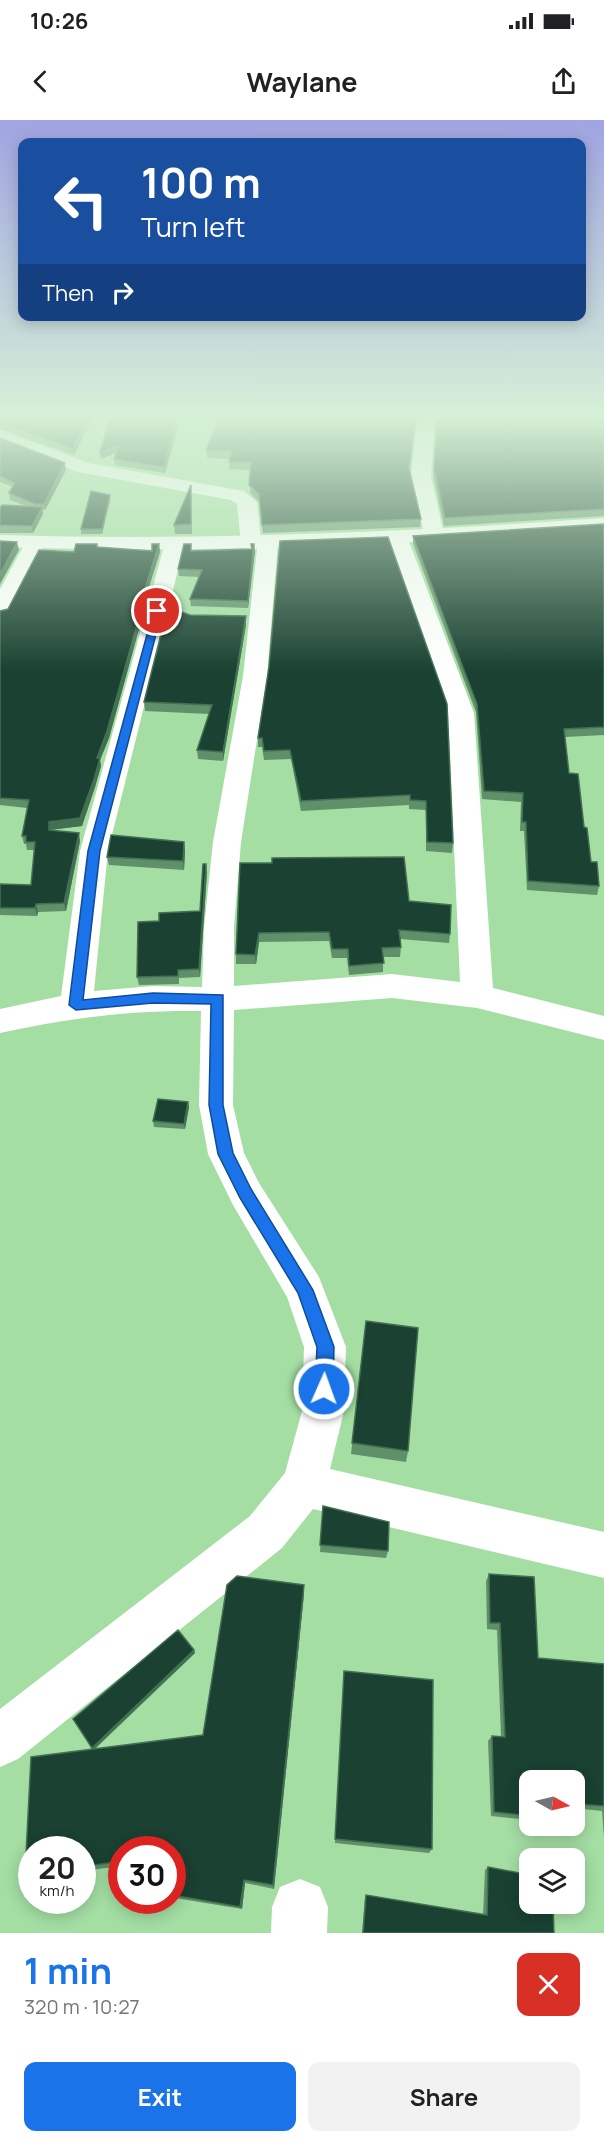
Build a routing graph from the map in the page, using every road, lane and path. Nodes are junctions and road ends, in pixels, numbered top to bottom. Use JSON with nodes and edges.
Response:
{"nodes":[{"id":1,"x":246,"y":502,"type":"edge"},
{"id":2,"x":427,"y":502,"type":"edge"},
{"id":3,"x":604,"y":524,"type":"edge"},
{"id":4,"x":434,"y":534,"type":"junction"},
{"id":5,"x":398,"y":536,"type":"junction"},
{"id":6,"x":0,"y":541,"type":"edge"},
{"id":7,"x":35,"y":543,"type":"junction"},
{"id":8,"x":260,"y":544,"type":"junction"},
{"id":9,"x":174,"y":546,"type":"junction"},
{"id":10,"x":0,"y":610,"type":"edge"},
{"id":11,"x":477,"y":996,"type":"junction"},
{"id":12,"x":218,"y":999,"type":"junction"},
{"id":13,"x":76,"y":1005,"type":"junction"},
{"id":14,"x":0,"y":1021,"type":"edge"},
{"id":15,"x":604,"y":1028,"type":"edge"},
{"id":16,"x":304,"y":1485,"type":"junction"},
{"id":17,"x":604,"y":1555,"type":"edge"},
{"id":18,"x":0,"y":1741,"type":"edge"}],
"edges":[{"from":1,"to":8,"type":"main road"},
{"from":2,"to":4,"type":"main road"},
{"from":3,"to":4,"type":"main road"},
{"from":4,"to":5,"type":"main road"},
{"from":5,"to":8,"type":"main road"},
{"from":5,"to":11,"type":"main road"},
{"from":6,"to":7,"type":"main road"},
{"from":7,"to":9,"type":"main road"},
{"from":7,"to":10,"type":"main road"},
{"from":8,"to":9,"type":"main road"},
{"from":8,"to":12,"type":"main road"},
{"from":9,"to":13,"type":"main road"},
{"from":11,"to":12,"type":"main road"},
{"from":11,"to":15,"type":"main road"},
{"from":12,"to":13,"type":"main road"},
{"from":12,"to":16,"type":"main road"},
{"from":13,"to":14,"type":"main road"},
{"from":16,"to":17,"type":"main road"},
{"from":16,"to":18,"type":"main road"}]}
